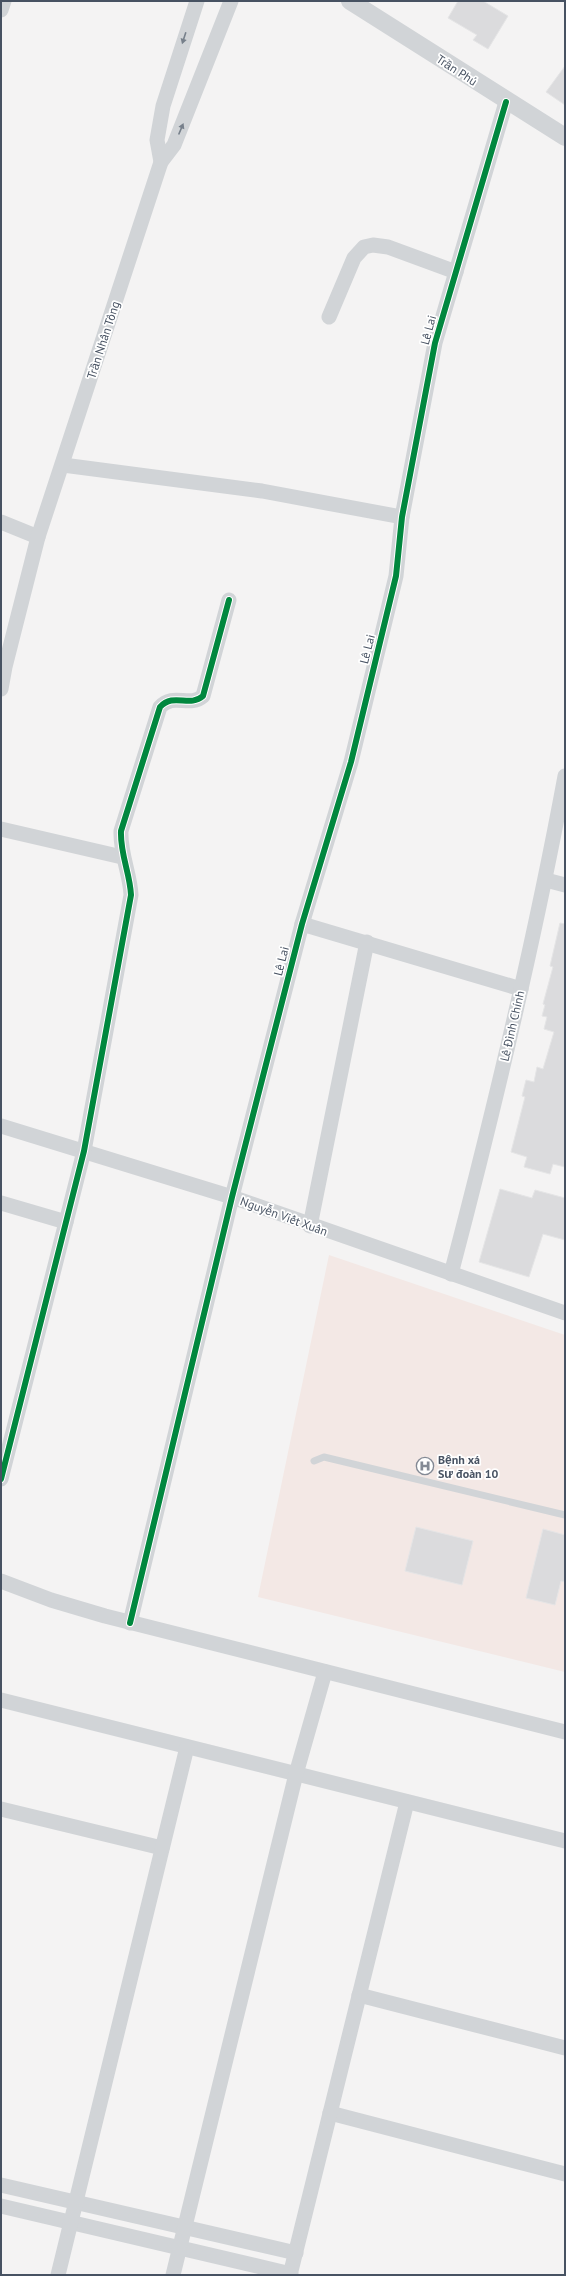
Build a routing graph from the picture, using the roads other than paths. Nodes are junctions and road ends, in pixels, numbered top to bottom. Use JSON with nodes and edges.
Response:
{"nodes":[{"id":1,"x":4,"y":1,"type":"edge"},
{"id":2,"x":197,"y":1,"type":"edge"},
{"id":3,"x":231,"y":1,"type":"edge"},
{"id":4,"x":350,"y":1,"type":"edge"},
{"id":5,"x":1,"y":10,"type":"edge"},
{"id":6,"x":506,"y":102,"type":"junction"},
{"id":7,"x":565,"y":137,"type":"edge"},
{"id":8,"x":161,"y":162,"type":"junction"},
{"id":9,"x":456,"y":272,"type":"junction"},
{"id":10,"x":329,"y":317,"type":"dead end"},
{"id":11,"x":63,"y":465,"type":"junction"},
{"id":12,"x":402,"y":516,"type":"junction"},
{"id":13,"x":1,"y":522,"type":"edge"},
{"id":14,"x":38,"y":537,"type":"junction"},
{"id":15,"x":228,"y":600,"type":"dead end"},
{"id":16,"x":3,"y":666,"type":"edge"},
{"id":17,"x":1,"y":689,"type":"edge"},
{"id":18,"x":565,"y":776,"type":"edge"},
{"id":19,"x":1,"y":829,"type":"edge"},
{"id":20,"x":122,"y":857,"type":"junction"},
{"id":21,"x":546,"y":880,"type":"junction"},
{"id":22,"x":565,"y":885,"type":"edge"},
{"id":23,"x":302,"y":924,"type":"junction"},
{"id":24,"x":367,"y":942,"type":"junction"},
{"id":25,"x":521,"y":989,"type":"junction"},
{"id":26,"x":1,"y":1126,"type":"edge"},
{"id":27,"x":84,"y":1151,"type":"junction"},
{"id":28,"x":232,"y":1197,"type":"junction"},
{"id":29,"x":1,"y":1203,"type":"edge"},
{"id":30,"x":66,"y":1222,"type":"junction"},
{"id":31,"x":310,"y":1226,"type":"junction"},
{"id":32,"x":451,"y":1274,"type":"junction"},
{"id":33,"x":565,"y":1313,"type":"edge"},
{"id":34,"x":314,"y":1461,"type":"dead end"},
{"id":35,"x":1,"y":1479,"type":"edge"},
{"id":36,"x":565,"y":1515,"type":"edge"},
{"id":37,"x":1,"y":1581,"type":"edge"},
{"id":38,"x":130,"y":1623,"type":"junction"},
{"id":39,"x":325,"y":1672,"type":"junction"},
{"id":40,"x":1,"y":1700,"type":"edge"},
{"id":41,"x":565,"y":1732,"type":"edge"},
{"id":42,"x":187,"y":1747,"type":"junction"},
{"id":43,"x":296,"y":1774,"type":"junction"},
{"id":44,"x":407,"y":1802,"type":"junction"},
{"id":45,"x":1,"y":1809,"type":"edge"},
{"id":46,"x":565,"y":1841,"type":"edge"},
{"id":47,"x":162,"y":1848,"type":"junction"},
{"id":48,"x":359,"y":1996,"type":"junction"},
{"id":49,"x":565,"y":2048,"type":"edge"},
{"id":50,"x":330,"y":2113,"type":"junction"},
{"id":51,"x":565,"y":2174,"type":"edge"},
{"id":52,"x":1,"y":2185,"type":"edge"},
{"id":53,"x":76,"y":2202,"type":"junction"},
{"id":54,"x":1,"y":2206,"type":"edge"},
{"id":55,"x":71,"y":2222,"type":"junction"},
{"id":56,"x":185,"y":2227,"type":"junction"},
{"id":57,"x":180,"y":2248,"type":"junction"},
{"id":58,"x":296,"y":2252,"type":"junction"},
{"id":59,"x":291,"y":2274,"type":"edge"},
{"id":60,"x":58,"y":2275,"type":"edge"},
{"id":61,"x":173,"y":2275,"type":"edge"}],
"edges":[{"from":1,"to":5,"type":"street"},
{"from":2,"to":8,"type":"street","one_way":true},
{"from":8,"to":3,"type":"street","name":"Trần Nhân Tông","one_way":true},
{"from":4,"to":6,"type":"street","name":"Trần Phú"},
{"from":6,"to":7,"type":"street","name":"Trần Phú"},
{"from":6,"to":9,"type":"street","name":"Lê Lai"},
{"from":8,"to":11,"type":"street","name":"Trần Nhân Tông"},
{"from":9,"to":10,"type":"street"},
{"from":9,"to":12,"type":"street","name":"Lê Lai"},
{"from":11,"to":12,"type":"street"},
{"from":11,"to":14,"type":"street","name":"Trần Nhân Tông"},
{"from":12,"to":23,"type":"street","name":"Lê Lai"},
{"from":13,"to":14,"type":"street"},
{"from":14,"to":16,"type":"street","name":"Trần Nhân Tông"},
{"from":15,"to":20,"type":"street"},
{"from":16,"to":17,"type":"street","name":"Trần Nhân Tông"},
{"from":18,"to":21,"type":"street","name":"Lê Đình Chính"},
{"from":19,"to":20,"type":"street"},
{"from":20,"to":27,"type":"street"},
{"from":21,"to":22,"type":"street"},
{"from":21,"to":25,"type":"street","name":"Lê Đình Chính"},
{"from":23,"to":24,"type":"street"},
{"from":23,"to":28,"type":"street","name":"Lê Lai"},
{"from":24,"to":25,"type":"street"},
{"from":24,"to":31,"type":"street"},
{"from":25,"to":32,"type":"street","name":"Lê Đình Chính"},
{"from":26,"to":27,"type":"street","name":"Nguyễn Viết Xuân"},
{"from":27,"to":28,"type":"street","name":"Nguyễn Viết Xuân"},
{"from":27,"to":30,"type":"street"},
{"from":28,"to":31,"type":"street","name":"Nguyễn Viết Xuân"},
{"from":28,"to":38,"type":"street","name":"Lê Lai"},
{"from":29,"to":30,"type":"street"},
{"from":30,"to":35,"type":"street"},
{"from":31,"to":32,"type":"street","name":"Nguyễn Viết Xuân"},
{"from":32,"to":33,"type":"street","name":"Nguyễn Viết Xuân"},
{"from":34,"to":36,"type":"lane"},
{"from":37,"to":38,"type":"street"},
{"from":38,"to":39,"type":"street"},
{"from":39,"to":41,"type":"street"},
{"from":39,"to":43,"type":"street"},
{"from":40,"to":42,"type":"street"},
{"from":42,"to":43,"type":"street"},
{"from":42,"to":47,"type":"street"},
{"from":43,"to":44,"type":"street"},
{"from":43,"to":56,"type":"street"},
{"from":44,"to":46,"type":"street"},
{"from":44,"to":48,"type":"street"},
{"from":45,"to":47,"type":"street"},
{"from":47,"to":53,"type":"street"},
{"from":48,"to":49,"type":"street"},
{"from":48,"to":50,"type":"street"},
{"from":50,"to":51,"type":"street"},
{"from":50,"to":58,"type":"street"},
{"from":52,"to":53,"type":"street"},
{"from":53,"to":55,"type":"street"},
{"from":53,"to":56,"type":"street"},
{"from":54,"to":55,"type":"street"},
{"from":55,"to":57,"type":"street"},
{"from":55,"to":60,"type":"street"},
{"from":56,"to":57,"type":"street"},
{"from":56,"to":58,"type":"street"},
{"from":57,"to":59,"type":"street"},
{"from":57,"to":61,"type":"street"},
{"from":58,"to":59,"type":"street"}]}
